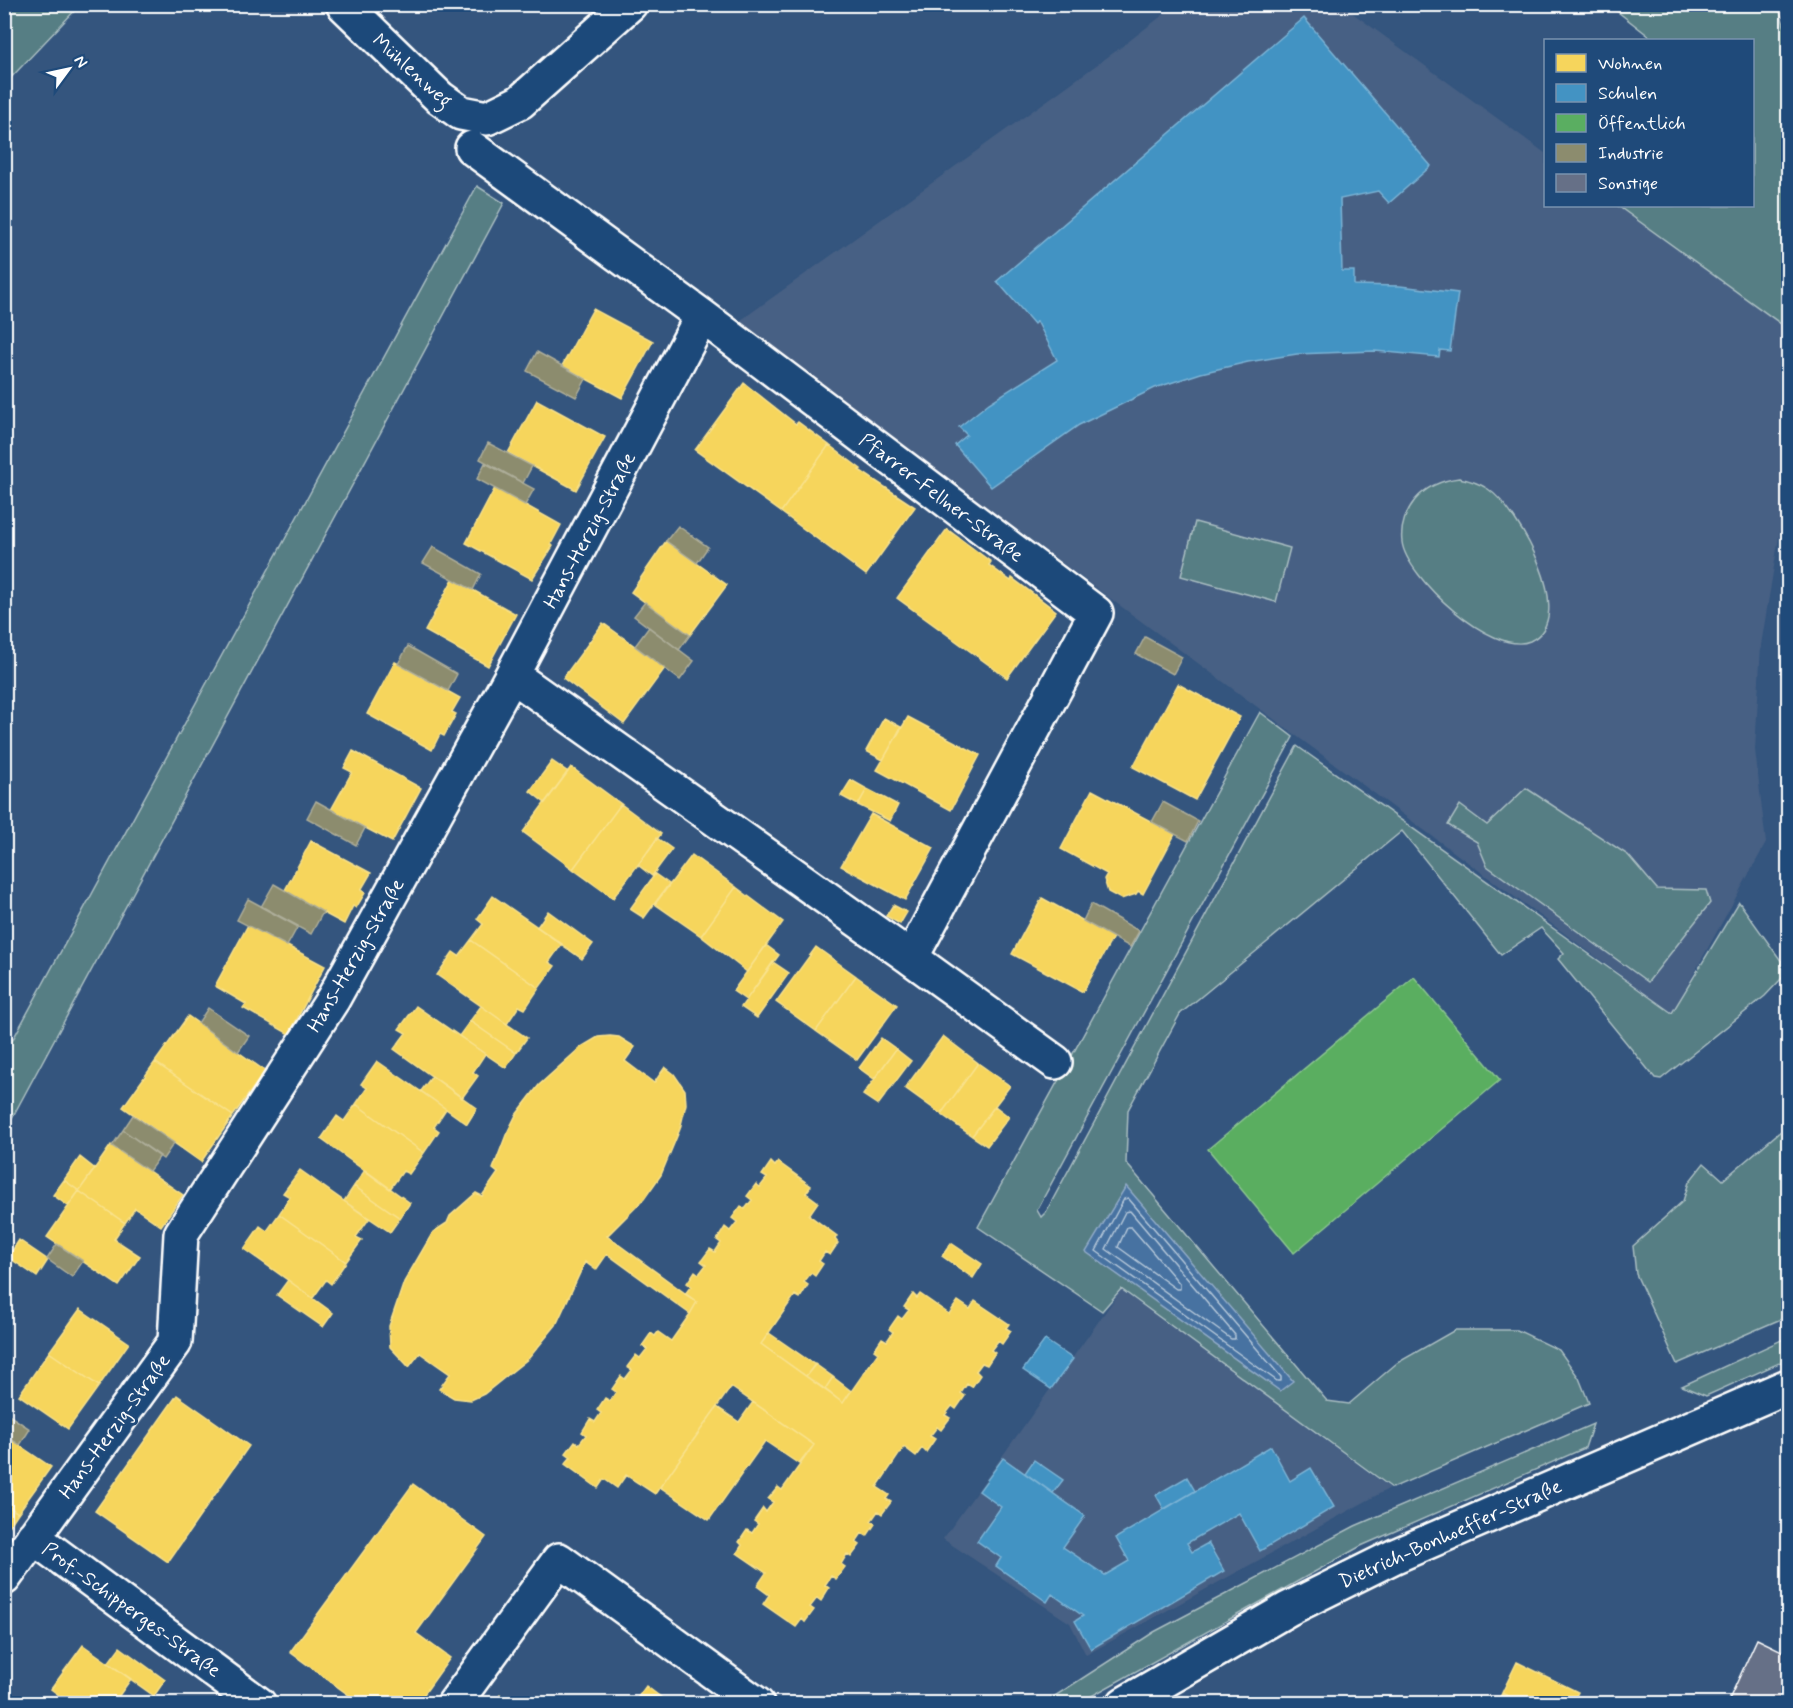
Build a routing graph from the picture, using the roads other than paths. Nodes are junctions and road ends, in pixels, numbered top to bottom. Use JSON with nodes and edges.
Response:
{"nodes":[{"id":1,"x":343,"y":4,"type":"edge"},
{"id":2,"x":630,"y":4,"type":"edge"},
{"id":3,"x":472,"y":148,"type":"dead end"},
{"id":4,"x":702,"y":316,"type":"junction"},
{"id":5,"x":512,"y":675,"type":"junction"},
{"id":6,"x":911,"y":958,"type":"junction"},
{"id":7,"x":1055,"y":1062,"type":"dead end"},
{"id":8,"x":1788,"y":1386,"type":"edge"},
{"id":9,"x":33,"y":1537,"type":"junction"},
{"id":10,"x":4,"y":1578,"type":"edge"},
{"id":11,"x":259,"y":1704,"type":"edge"},
{"id":12,"x":454,"y":1704,"type":"edge"},
{"id":13,"x":757,"y":1704,"type":"edge"},
{"id":14,"x":1124,"y":1704,"type":"edge"}],
"edges":[{"from":1,"to":2,"type":"street","name":"Mühlenweg"},
{"from":3,"to":4,"type":"street","name":"Pfarrer-Fellner-Straße"},
{"from":4,"to":5,"type":"street","name":"Hans-Herzig-Straße"},
{"from":4,"to":6,"type":"street","name":"Pfarrer-Fellner-Straße"},
{"from":5,"to":6,"type":"street"},
{"from":5,"to":9,"type":"street","name":"Hans-Herzig-Straße"},
{"from":6,"to":7,"type":"street"},
{"from":8,"to":14,"type":"street","name":"Dietrich-Bonhoeffer-Straße"},
{"from":9,"to":10,"type":"street","name":"Hans-Herzig-Straße"},
{"from":9,"to":11,"type":"street","name":"Prof.-Schipperges-Straße"},
{"from":12,"to":13,"type":"street"}]}
